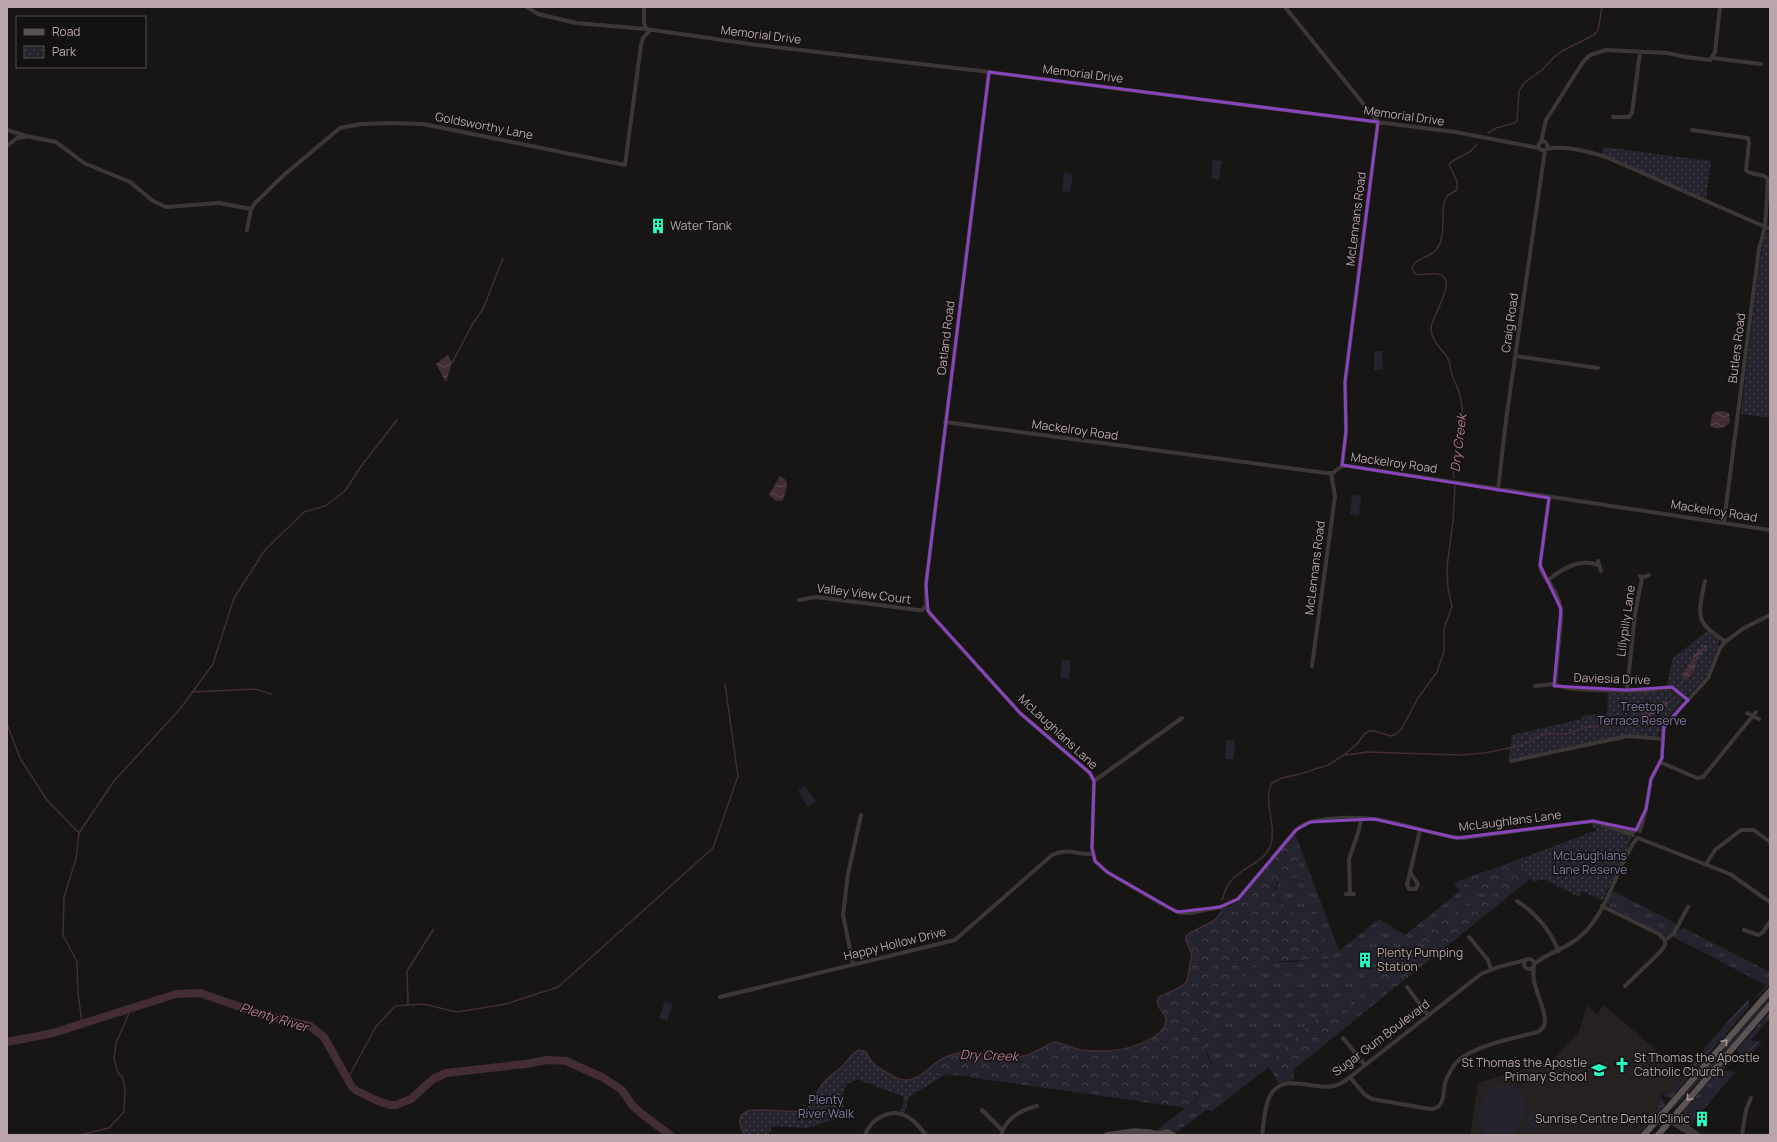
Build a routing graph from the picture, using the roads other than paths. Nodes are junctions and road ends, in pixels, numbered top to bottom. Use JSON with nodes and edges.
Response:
{"nodes":[{"id":1,"x":527,"y":7,"type":"edge"},
{"id":2,"x":644,"y":7,"type":"edge"},
{"id":3,"x":1285,"y":7,"type":"edge"},
{"id":4,"x":1720,"y":7,"type":"edge"},
{"id":5,"x":648,"y":29,"type":"junction"},
{"id":6,"x":1640,"y":52,"type":"junction"},
{"id":7,"x":1713,"y":58,"type":"junction"},
{"id":8,"x":1760,"y":64,"type":"dead end"},
{"id":9,"x":989,"y":72,"type":"junction"},
{"id":10,"x":1613,"y":118,"type":"dead end"},
{"id":11,"x":1378,"y":122,"type":"junction"},
{"id":12,"x":1545,"y":124,"type":"junction"},
{"id":13,"x":7,"y":130,"type":"edge"},
{"id":14,"x":1692,"y":130,"type":"dead end"},
{"id":15,"x":26,"y":136,"type":"junction"},
{"id":16,"x":1546,"y":143,"type":"junction"},
{"id":17,"x":7,"y":146,"type":"edge"},
{"id":18,"x":1542,"y":147,"type":"junction"},
{"id":19,"x":1556,"y":148,"type":"junction"},
{"id":20,"x":251,"y":209,"type":"junction"},
{"id":21,"x":1768,"y":228,"type":"edge"},
{"id":22,"x":247,"y":230,"type":"dead end"},
{"id":23,"x":1516,"y":356,"type":"junction"},
{"id":24,"x":1598,"y":368,"type":"dead end"},
{"id":25,"x":945,"y":422,"type":"junction"},
{"id":26,"x":1342,"y":466,"type":"junction"},
{"id":27,"x":1332,"y":473,"type":"junction"},
{"id":28,"x":1498,"y":490,"type":"junction"},
{"id":29,"x":1549,"y":498,"type":"junction"},
{"id":30,"x":1724,"y":522,"type":"junction"},
{"id":31,"x":1770,"y":530,"type":"edge"},
{"id":32,"x":1601,"y":571,"type":"dead end"},
{"id":33,"x":1649,"y":574,"type":"dead end"},
{"id":34,"x":1705,"y":580,"type":"dead end"},
{"id":35,"x":1547,"y":581,"type":"junction"},
{"id":36,"x":799,"y":600,"type":"dead end"},
{"id":37,"x":926,"y":606,"type":"junction"},
{"id":38,"x":1770,"y":616,"type":"edge"},
{"id":39,"x":1725,"y":642,"type":"junction"},
{"id":40,"x":1312,"y":666,"type":"dead end"},
{"id":41,"x":1555,"y":684,"type":"junction"},
{"id":42,"x":1534,"y":686,"type":"dead end"},
{"id":43,"x":1627,"y":690,"type":"junction"},
{"id":44,"x":1688,"y":700,"type":"junction"},
{"id":45,"x":1756,"y":712,"type":"dead end"},
{"id":46,"x":1747,"y":713,"type":"dead end"},
{"id":47,"x":1752,"y":717,"type":"junction"},
{"id":48,"x":1182,"y":718,"type":"dead end"},
{"id":49,"x":1758,"y":719,"type":"dead end"},
{"id":50,"x":1663,"y":739,"type":"junction"},
{"id":51,"x":1511,"y":761,"type":"dead end"},
{"id":52,"x":1660,"y":762,"type":"junction"},
{"id":53,"x":1094,"y":781,"type":"junction"},
{"id":54,"x":861,"y":815,"type":"dead end"},
{"id":55,"x":1361,"y":819,"type":"junction"},
{"id":56,"x":1420,"y":830,"type":"junction"},
{"id":57,"x":1637,"y":834,"type":"junction"},
{"id":58,"x":1770,"y":842,"type":"edge"},
{"id":59,"x":1092,"y":854,"type":"junction"},
{"id":60,"x":1706,"y":864,"type":"junction"},
{"id":61,"x":1410,"y":872,"type":"dead end"},
{"id":62,"x":1350,"y":894,"type":"dead end"},
{"id":63,"x":1517,"y":901,"type":"dead end"},
{"id":64,"x":1770,"y":902,"type":"edge"},
{"id":65,"x":1602,"y":906,"type":"junction"},
{"id":66,"x":1688,"y":907,"type":"dead end"},
{"id":67,"x":1770,"y":922,"type":"edge"},
{"id":68,"x":1744,"y":930,"type":"dead end"},
{"id":69,"x":1469,"y":937,"type":"dead end"},
{"id":70,"x":1665,"y":940,"type":"junction"},
{"id":71,"x":1559,"y":950,"type":"junction"},
{"id":72,"x":1548,"y":955,"type":"junction"},
{"id":73,"x":1528,"y":959,"type":"junction"},
{"id":74,"x":853,"y":964,"type":"junction"},
{"id":75,"x":1504,"y":965,"type":"junction"},
{"id":76,"x":1534,"y":965,"type":"junction"},
{"id":77,"x":1525,"y":967,"type":"junction"},
{"id":78,"x":1492,"y":969,"type":"junction"},
{"id":79,"x":1534,"y":980,"type":"junction"},
{"id":80,"x":1625,"y":986,"type":"dead end"},
{"id":81,"x":1407,"y":987,"type":"dead end"},
{"id":82,"x":1770,"y":991,"type":"edge"},
{"id":83,"x":720,"y":997,"type":"dead end"},
{"id":84,"x":1770,"y":1005,"type":"edge"},
{"id":85,"x":1428,"y":1015,"type":"junction"},
{"id":86,"x":1343,"y":1038,"type":"dead end"},
{"id":87,"x":1365,"y":1065,"type":"junction"},
{"id":88,"x":1350,"y":1077,"type":"junction"},
{"id":89,"x":1751,"y":1098,"type":"dead end"},
{"id":90,"x":1037,"y":1106,"type":"dead end"},
{"id":91,"x":982,"y":1110,"type":"dead end"},
{"id":92,"x":1663,"y":1114,"type":"junction"},
{"id":93,"x":1670,"y":1119,"type":"junction"},
{"id":94,"x":1002,"y":1130,"type":"junction"},
{"id":95,"x":1145,"y":1132,"type":"junction"},
{"id":96,"x":1691,"y":1133,"type":"edge"},
{"id":97,"x":865,"y":1135,"type":"edge"},
{"id":98,"x":926,"y":1135,"type":"edge"},
{"id":99,"x":1001,"y":1135,"type":"edge"},
{"id":100,"x":1108,"y":1135,"type":"edge"},
{"id":101,"x":1152,"y":1135,"type":"edge"},
{"id":102,"x":1173,"y":1135,"type":"edge"},
{"id":103,"x":1263,"y":1135,"type":"edge"},
{"id":104,"x":1644,"y":1135,"type":"edge"},
{"id":105,"x":1658,"y":1135,"type":"edge"},
{"id":106,"x":1699,"y":1135,"type":"edge"},
{"id":107,"x":1742,"y":1135,"type":"edge"}],
"edges":[{"from":1,"to":5,"type":"street","name":"Memorial Drive"},
{"from":2,"to":5,"type":"street"},
{"from":3,"to":11,"type":"street"},
{"from":4,"to":7,"type":"street"},
{"from":5,"to":9,"type":"street","name":"Memorial Drive"},
{"from":5,"to":20,"type":"street","name":"Goldsworthy Lane"},
{"from":6,"to":7,"type":"street","name":"Craig Road"},
{"from":6,"to":10,"type":"street"},
{"from":6,"to":12,"type":"street","name":"Craig Road"},
{"from":7,"to":8,"type":"street","name":"Craig Road"},
{"from":9,"to":11,"type":"street","name":"Memorial Drive"},
{"from":9,"to":25,"type":"street","name":"Oatland Road"},
{"from":11,"to":18,"type":"street","name":"Memorial Drive"},
{"from":11,"to":26,"type":"street","name":"McLennans Road"},
{"from":12,"to":16,"type":"street"},
{"from":12,"to":18,"type":"street","name":"Craig Road"},
{"from":13,"to":15,"type":"street"},
{"from":14,"to":21,"type":"street","name":"Butlers Road"},
{"from":15,"to":17,"type":"street"},
{"from":15,"to":20,"type":"street"},
{"from":16,"to":18,"type":"street"},
{"from":16,"to":19,"type":"street","name":"Memorial Drive"},
{"from":18,"to":19,"type":"street","name":"Memorial Drive"},
{"from":18,"to":23,"type":"street","name":"Craig Road"},
{"from":19,"to":21,"type":"street","name":"Memorial Drive"},
{"from":20,"to":22,"type":"street","name":"Goldsworthy Lane"},
{"from":21,"to":30,"type":"street","name":"Butlers Road"},
{"from":23,"to":24,"type":"street"},
{"from":23,"to":28,"type":"street","name":"Craig Road"},
{"from":25,"to":27,"type":"street","name":"Mackelroy Road"},
{"from":25,"to":37,"type":"street","name":"Oatland Road"},
{"from":26,"to":27,"type":"street","name":"Mackelroy Road"},
{"from":26,"to":28,"type":"street","name":"Mackelroy Road"},
{"from":27,"to":40,"type":"street","name":"McLennans Road"},
{"from":28,"to":29,"type":"street","name":"Mackelroy Road"},
{"from":29,"to":30,"type":"street","name":"Mackelroy Road"},
{"from":29,"to":35,"type":"street"},
{"from":30,"to":31,"type":"street","name":"Mackelroy Road"},
{"from":32,"to":35,"type":"street"},
{"from":33,"to":43,"type":"street","name":"Lillypilly Lane"},
{"from":34,"to":39,"type":"street"},
{"from":35,"to":41,"type":"street"},
{"from":36,"to":37,"type":"street","name":"Valley View Court"},
{"from":37,"to":53,"type":"street","name":"McLaughlans Lane"},
{"from":38,"to":39,"type":"street"},
{"from":39,"to":44,"type":"street","name":"Sugar Gum Boulevard"},
{"from":41,"to":42,"type":"street","name":"Daviesia Drive"},
{"from":41,"to":43,"type":"street","name":"Daviesia Drive"},
{"from":43,"to":44,"type":"street","name":"Daviesia Drive"},
{"from":44,"to":50,"type":"street","name":"Sugar Gum Boulevard"},
{"from":45,"to":47,"type":"street"},
{"from":46,"to":47,"type":"street"},
{"from":47,"to":49,"type":"street"},
{"from":47,"to":52,"type":"street"},
{"from":48,"to":53,"type":"street"},
{"from":50,"to":51,"type":"street"},
{"from":50,"to":52,"type":"street","name":"Sugar Gum Boulevard"},
{"from":52,"to":57,"type":"street","name":"Sugar Gum Boulevard"},
{"from":53,"to":59,"type":"street","name":"McLaughlans Lane"},
{"from":54,"to":74,"type":"street"},
{"from":55,"to":56,"type":"street","name":"McLaughlans Lane"},
{"from":55,"to":59,"type":"street","name":"McLaughlans Lane"},
{"from":55,"to":62,"type":"street"},
{"from":56,"to":57,"type":"street","name":"McLaughlans Lane"},
{"from":56,"to":61,"type":"street"},
{"from":57,"to":60,"type":"street"},
{"from":57,"to":65,"type":"street","name":"Sugar Gum Boulevard"},
{"from":58,"to":60,"type":"street"},
{"from":59,"to":74,"type":"street","name":"Happy Hollow Drive"},
{"from":60,"to":64,"type":"street"},
{"from":63,"to":71,"type":"street"},
{"from":65,"to":70,"type":"street"},
{"from":65,"to":71,"type":"street","name":"Sugar Gum Boulevard"},
{"from":66,"to":70,"type":"street"},
{"from":67,"to":68,"type":"street"},
{"from":69,"to":78,"type":"street"},
{"from":70,"to":80,"type":"street"},
{"from":71,"to":72,"type":"street","name":"Sugar Gum Boulevard"},
{"from":72,"to":73,"type":"street","name":"Sugar Gum Boulevard"},
{"from":72,"to":76,"type":"street","name":"Sugar Gum Boulevard"},
{"from":73,"to":75,"type":"street","name":"Sugar Gum Boulevard"},
{"from":73,"to":76,"type":"street"},
{"from":73,"to":77,"type":"street"},
{"from":74,"to":83,"type":"street","name":"Happy Hollow Drive"},
{"from":75,"to":77,"type":"street","name":"Sugar Gum Boulevard"},
{"from":75,"to":78,"type":"street","name":"Sugar Gum Boulevard"},
{"from":76,"to":77,"type":"street","name":"Sugar Gum Boulevard"},
{"from":76,"to":79,"type":"street"},
{"from":77,"to":79,"type":"street"},
{"from":78,"to":85,"type":"street","name":"Sugar Gum Boulevard"},
{"from":79,"to":88,"type":"street"},
{"from":81,"to":85,"type":"street"},
{"from":92,"to":82,"type":"main road","one_way":true},
{"from":84,"to":93,"type":"main road","one_way":true},
{"from":85,"to":87,"type":"street","name":"Sugar Gum Boulevard"},
{"from":86,"to":87,"type":"street"},
{"from":87,"to":88,"type":"street","name":"Sugar Gum Boulevard"},
{"from":88,"to":103,"type":"street","name":"Sugar Gum Boulevard"},
{"from":89,"to":107,"type":"street"},
{"from":90,"to":94,"type":"street"},
{"from":91,"to":94,"type":"street"},
{"from":92,"to":93,"type":"main road"},
{"from":92,"to":104,"type":"main road"},
{"from":93,"to":96,"type":"street"},
{"from":93,"to":105,"type":"main road"},
{"from":94,"to":99,"type":"street"},
{"from":95,"to":100,"type":"street"},
{"from":95,"to":101,"type":"street"},
{"from":95,"to":102,"type":"street"},
{"from":96,"to":106,"type":"street"},
{"from":97,"to":98,"type":"street"}]}
